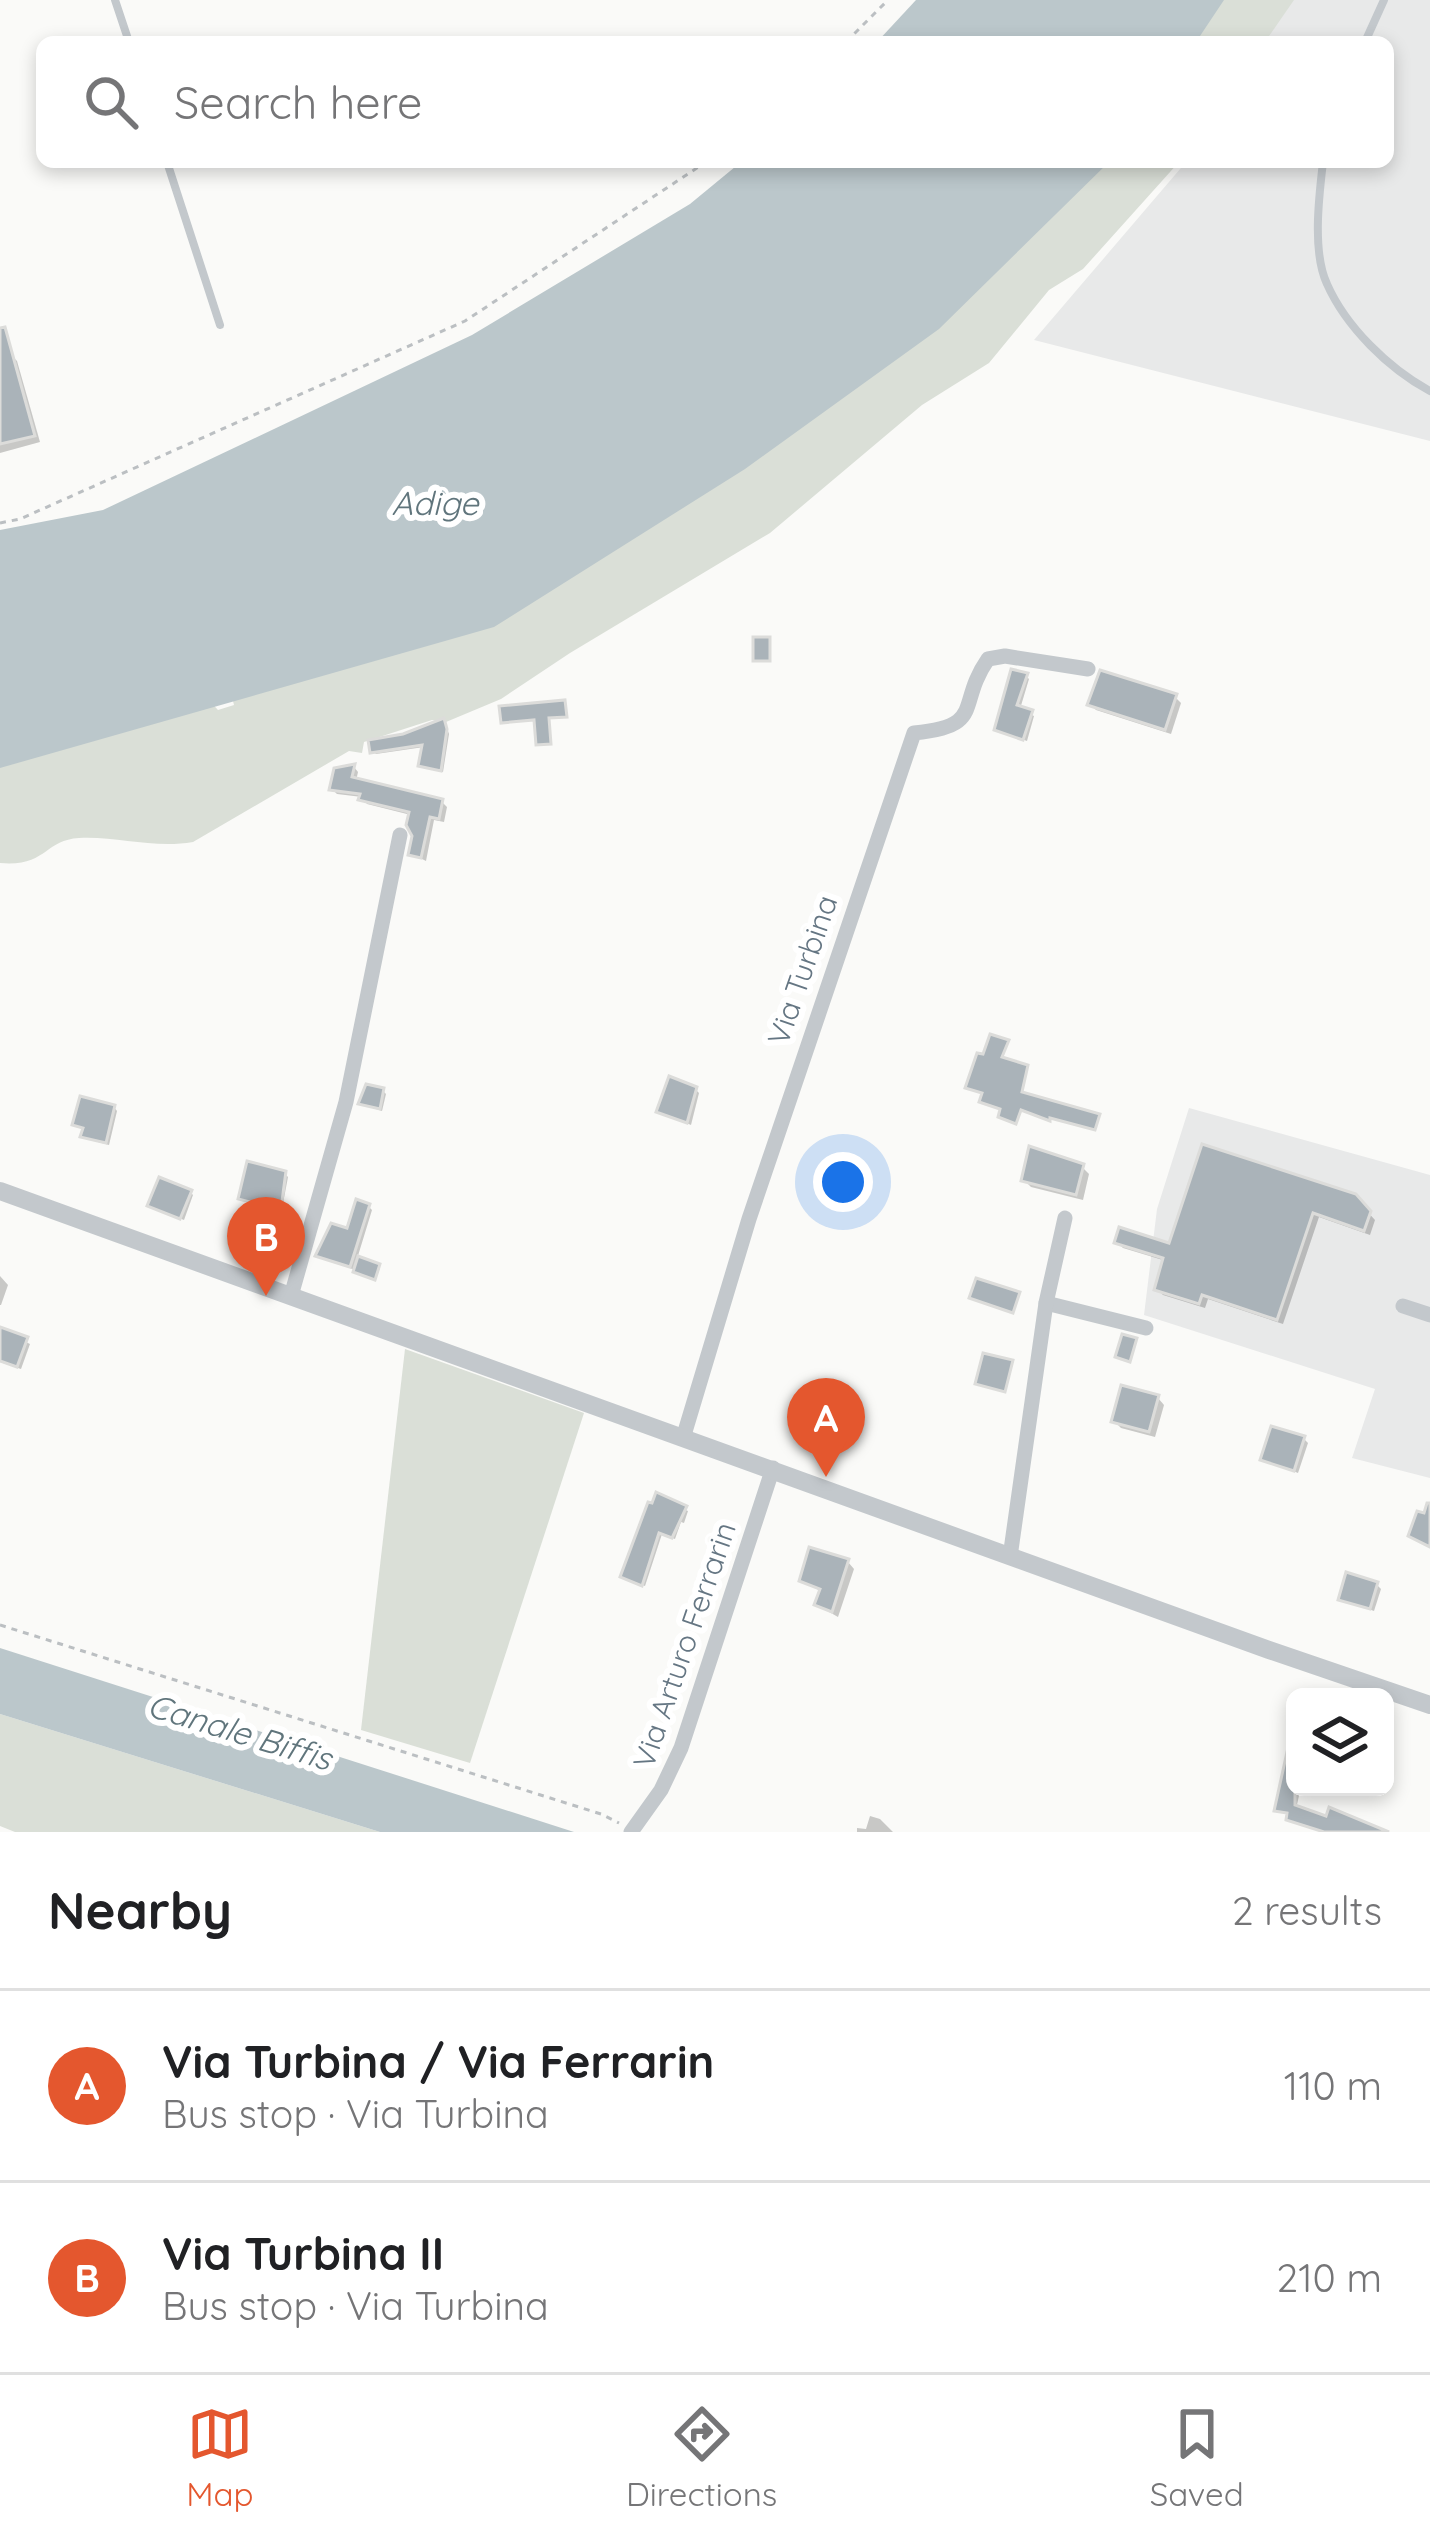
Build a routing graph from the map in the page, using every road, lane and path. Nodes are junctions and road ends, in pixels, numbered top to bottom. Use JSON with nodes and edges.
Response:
{"nodes":[{"id":1,"x":115,"y":0,"type":"edge"},
{"id":2,"x":888,"y":0,"type":"edge"},
{"id":3,"x":1384,"y":0,"type":"edge"},
{"id":4,"x":127,"y":36,"type":"edge"},
{"id":5,"x":851,"y":36,"type":"edge"},
{"id":6,"x":1368,"y":36,"type":"edge"},
{"id":7,"x":169,"y":168,"type":"edge"},
{"id":8,"x":697,"y":168,"type":"edge"},
{"id":9,"x":1322,"y":168,"type":"edge"},
{"id":10,"x":220,"y":325,"type":"dead end"},
{"id":11,"x":1430,"y":391,"type":"edge"},
{"id":12,"x":0,"y":523,"type":"edge"},
{"id":13,"x":1088,"y":669,"type":"dead end"},
{"id":14,"x":400,"y":835,"type":"dead end"},
{"id":15,"x":0,"y":1191,"type":"edge"},
{"id":16,"x":1065,"y":1218,"type":"dead end"},
{"id":17,"x":291,"y":1296,"type":"junction"},
{"id":18,"x":1046,"y":1303,"type":"junction"},
{"id":19,"x":1403,"y":1306,"type":"dead end"},
{"id":20,"x":1430,"y":1315,"type":"edge"},
{"id":21,"x":1146,"y":1328,"type":"dead end"},
{"id":22,"x":684,"y":1436,"type":"junction"},
{"id":23,"x":773,"y":1468,"type":"junction"},
{"id":24,"x":1010,"y":1557,"type":"junction"},
{"id":25,"x":0,"y":1625,"type":"edge"},
{"id":26,"x":1430,"y":1705,"type":"edge"},
{"id":27,"x":632,"y":1831,"type":"edge"}],
"edges":[{"from":1,"to":4,"type":"lane"},
{"from":2,"to":5,"type":"path"},
{"from":3,"to":6,"type":"lane"},
{"from":7,"to":10,"type":"lane"},
{"from":8,"to":12,"type":"path"},
{"from":9,"to":11,"type":"lane"},
{"from":13,"to":22,"type":"street","name":"Via Turbina"},
{"from":14,"to":17,"type":"street"},
{"from":15,"to":17,"type":"street"},
{"from":16,"to":18,"type":"street"},
{"from":17,"to":22,"type":"street"},
{"from":18,"to":21,"type":"street"},
{"from":18,"to":24,"type":"street"},
{"from":19,"to":20,"type":"street"},
{"from":22,"to":23,"type":"street"},
{"from":23,"to":24,"type":"street"},
{"from":23,"to":27,"type":"street","name":"Via Arturo Ferrarin"},
{"from":24,"to":26,"type":"street"},
{"from":25,"to":27,"type":"path"}]}
